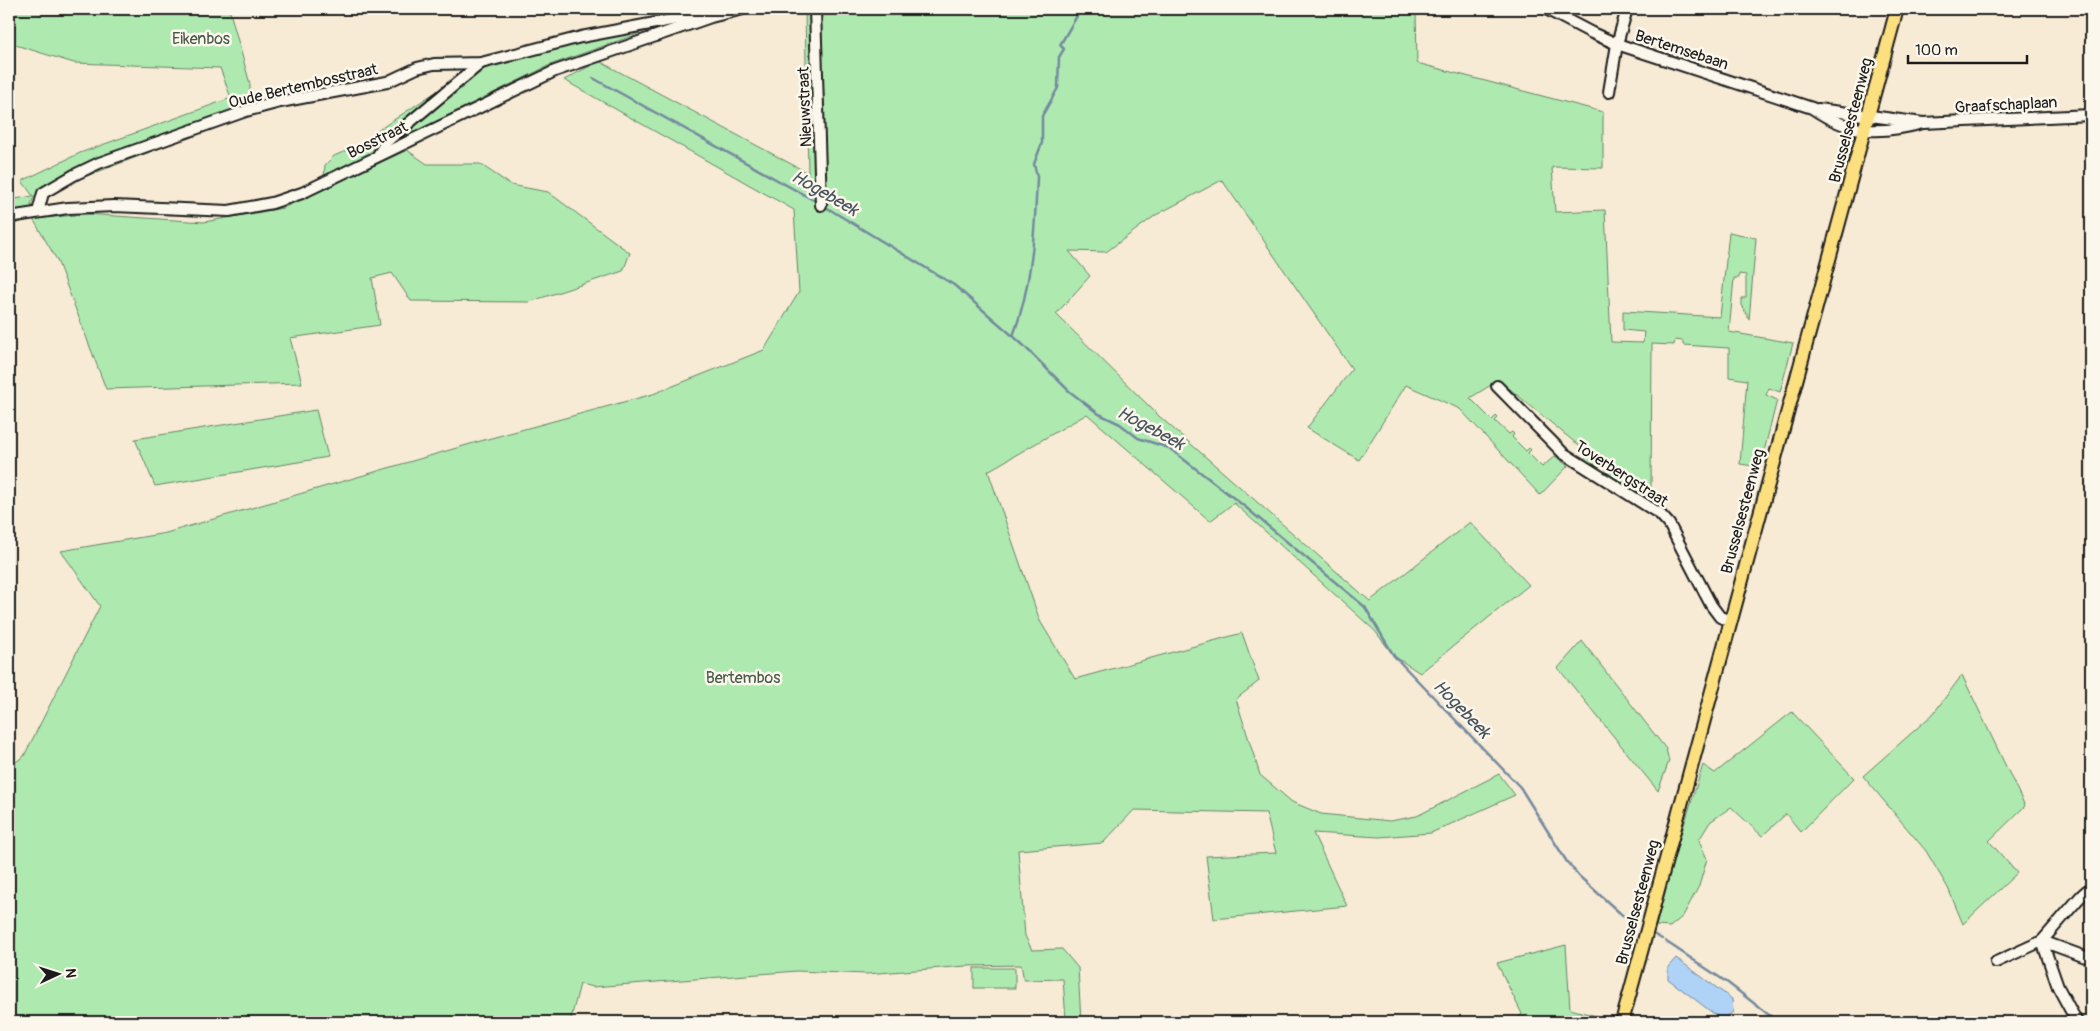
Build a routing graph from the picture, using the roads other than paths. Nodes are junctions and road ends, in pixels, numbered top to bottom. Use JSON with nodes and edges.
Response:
{"nodes":[{"id":1,"x":743,"y":9,"type":"edge"},
{"id":2,"x":815,"y":9,"type":"edge"},
{"id":3,"x":1546,"y":9,"type":"edge"},
{"id":4,"x":1627,"y":9,"type":"edge"},
{"id":5,"x":1897,"y":9,"type":"edge"},
{"id":6,"x":711,"y":17,"type":"junction"},
{"id":7,"x":1617,"y":44,"type":"junction"},
{"id":8,"x":481,"y":63,"type":"junction"},
{"id":9,"x":1609,"y":92,"type":"dead end"},
{"id":10,"x":1812,"y":108,"type":"junction"},
{"id":11,"x":2091,"y":115,"type":"edge"},
{"id":12,"x":1868,"y":116,"type":"junction"},
{"id":13,"x":1923,"y":123,"type":"junction"},
{"id":14,"x":1864,"y":131,"type":"junction"},
{"id":15,"x":378,"y":155,"type":"junction"},
{"id":16,"x":821,"y":205,"type":"dead end"},
{"id":17,"x":38,"y":212,"type":"junction"},
{"id":18,"x":9,"y":217,"type":"edge"},
{"id":19,"x":1497,"y":386,"type":"dead end"},
{"id":20,"x":1730,"y":621,"type":"junction"},
{"id":21,"x":2091,"y":887,"type":"edge"},
{"id":22,"x":2042,"y":941,"type":"junction"},
{"id":23,"x":2091,"y":959,"type":"edge"},
{"id":24,"x":1996,"y":962,"type":"dead end"},
{"id":25,"x":1622,"y":1022,"type":"edge"},
{"id":26,"x":2077,"y":1022,"type":"edge"}],
"edges":[{"from":1,"to":6,"type":"street","name":"Bosstraat"},
{"from":2,"to":16,"type":"street","name":"Nieuwstraat"},
{"from":3,"to":7,"type":"street","name":"Bertemsebaan"},
{"from":4,"to":7,"type":"street"},
{"from":5,"to":12,"type":"main road","name":"Brusselsesteenweg"},
{"from":6,"to":8,"type":"street","name":"Oude Bertembosstraat"},
{"from":6,"to":15,"type":"street","name":"Bosstraat"},
{"from":7,"to":9,"type":"street"},
{"from":7,"to":10,"type":"street","name":"Bertemsebaan"},
{"from":8,"to":15,"type":"street","name":"Oude Bertembosstraat"},
{"from":8,"to":17,"type":"street","name":"Oude Bertembosstraat"},
{"from":10,"to":12,"type":"street","name":"Bertemsebaan"},
{"from":10,"to":14,"type":"street","name":"Bertemsebaan"},
{"from":11,"to":13,"type":"street","name":"Graafschaplaan"},
{"from":12,"to":13,"type":"street","name":"Graafschaplaan"},
{"from":12,"to":14,"type":"main road","name":"Brusselsesteenweg"},
{"from":13,"to":14,"type":"street","name":"Graafschaplaan"},
{"from":14,"to":20,"type":"main road","name":"Brusselsesteenweg"},
{"from":15,"to":17,"type":"street","name":"Bosstraat"},
{"from":17,"to":18,"type":"street","name":"Bosstraat"},
{"from":19,"to":20,"type":"street","name":"Toverbergstraat"},
{"from":20,"to":25,"type":"main road","name":"Brusselsesteenweg"},
{"from":21,"to":22,"type":"street"},
{"from":22,"to":23,"type":"street"},
{"from":22,"to":24,"type":"street"},
{"from":22,"to":26,"type":"street"}]}
